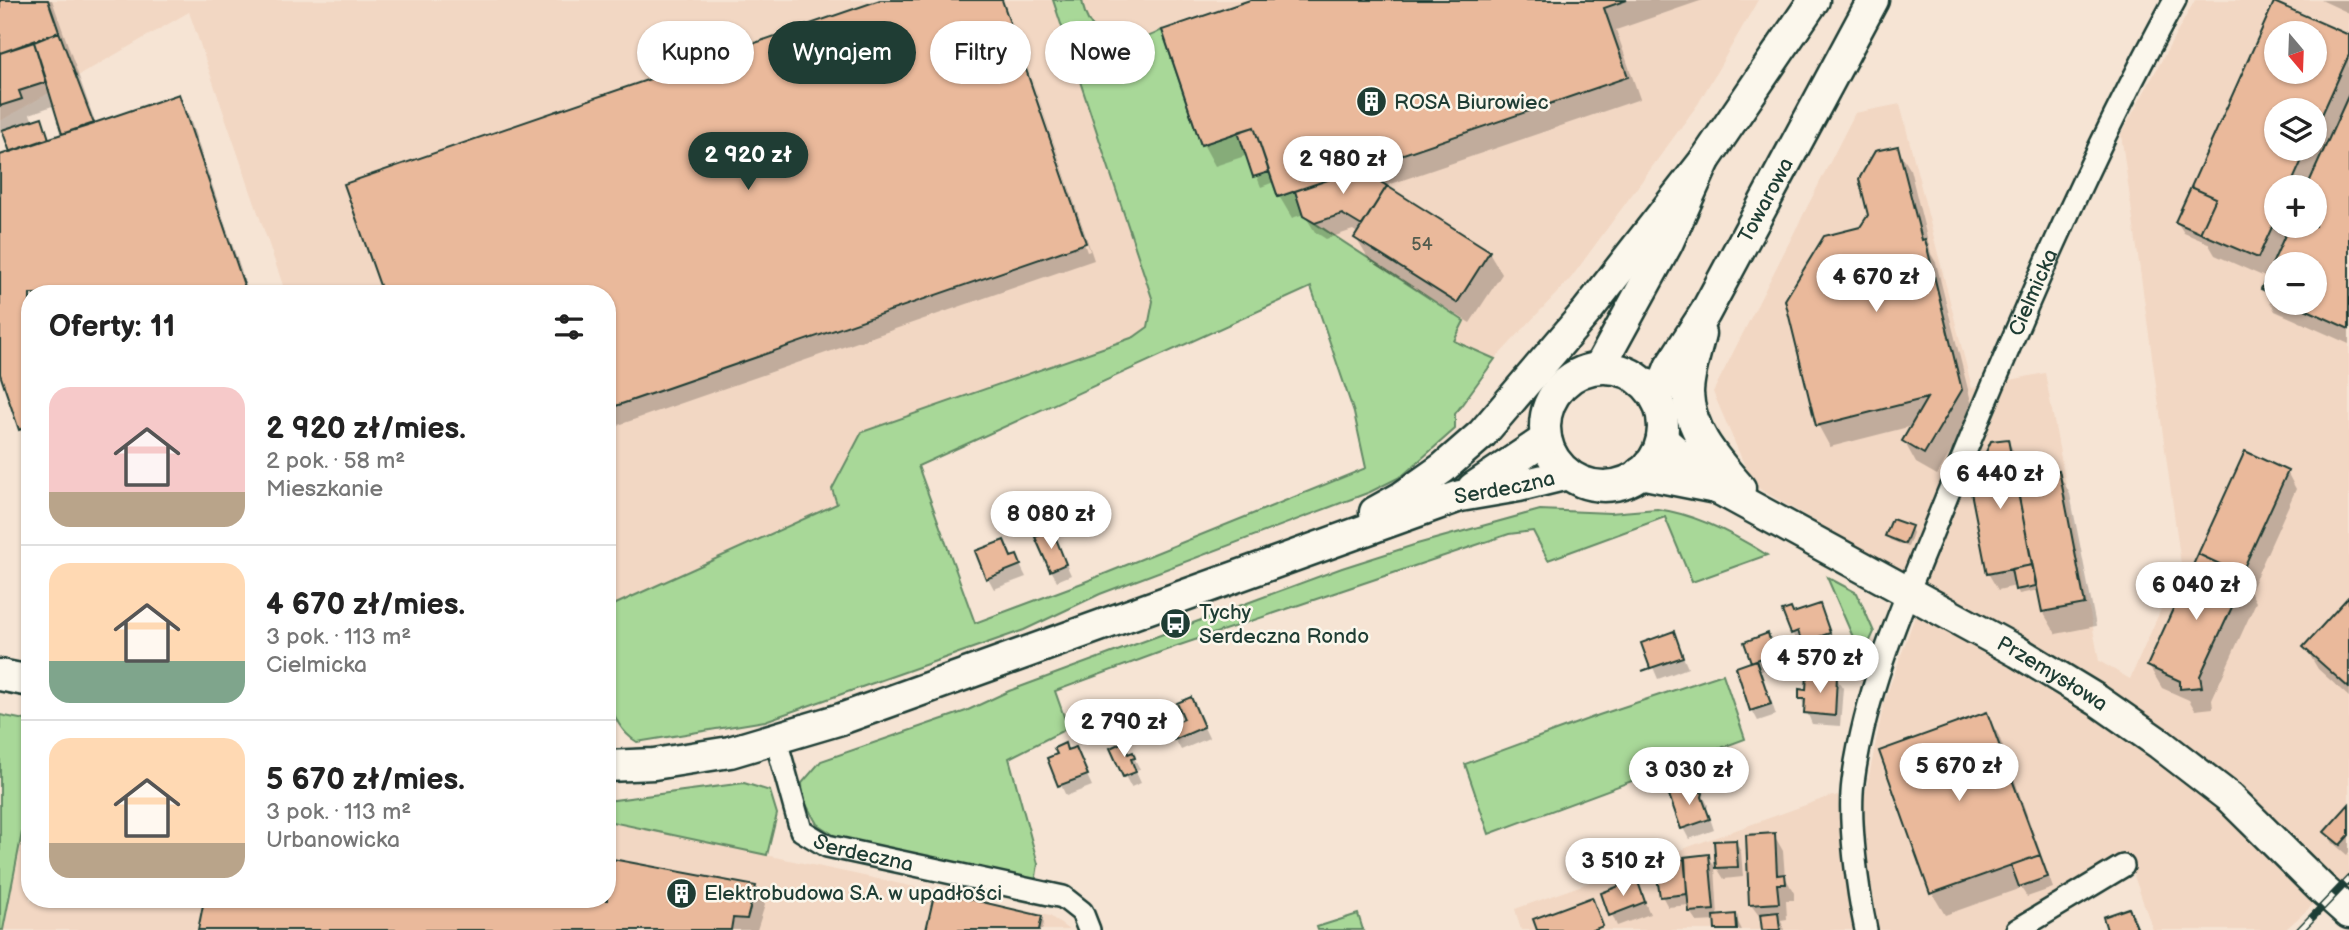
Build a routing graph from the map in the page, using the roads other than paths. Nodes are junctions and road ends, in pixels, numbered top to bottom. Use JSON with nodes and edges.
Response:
{"nodes":[{"id":1,"x":1814,"y":0,"type":"edge"},
{"id":2,"x":1873,"y":0,"type":"edge"},
{"id":3,"x":2175,"y":0,"type":"edge"},
{"id":4,"x":1705,"y":160,"type":"junction"},
{"id":5,"x":1705,"y":313,"type":"junction"},
{"id":6,"x":1599,"y":368,"type":"junction"},
{"id":7,"x":1657,"y":400,"type":"junction"},
{"id":8,"x":1546,"y":439,"type":"junction"},
{"id":9,"x":1662,"y":439,"type":"junction"},
{"id":10,"x":1640,"y":473,"type":"junction"},
{"id":11,"x":1568,"y":474,"type":"junction"},
{"id":12,"x":1717,"y":488,"type":"junction"},
{"id":13,"x":1460,"y":496,"type":"junction"},
{"id":14,"x":1760,"y":511,"type":"junction"},
{"id":15,"x":1304,"y":553,"type":"junction"},
{"id":16,"x":1908,"y":593,"type":"junction"},
{"id":17,"x":0,"y":675,"type":"edge"},
{"id":18,"x":21,"y":679,"type":"edge"},
{"id":19,"x":776,"y":740,"type":"junction"},
{"id":20,"x":616,"y":766,"type":"edge"},
{"id":21,"x":2123,"y":866,"type":"dead end"},
{"id":22,"x":2349,"y":913,"type":"edge"},
{"id":23,"x":1088,"y":930,"type":"edge"},
{"id":24,"x":1866,"y":930,"type":"edge"},
{"id":25,"x":2017,"y":930,"type":"edge"}],
"edges":[{"from":1,"to":4,"type":"street"},
{"from":2,"to":5,"type":"street","name":"Towarowa"},
{"from":3,"to":16,"type":"street","name":"Cielmicka"},
{"from":4,"to":6,"type":"street"},
{"from":4,"to":15,"type":"street"},
{"from":5,"to":7,"type":"street","name":"Towarowa"},
{"from":5,"to":14,"type":"street"},
{"from":6,"to":7,"type":"street"},
{"from":6,"to":8,"type":"street"},
{"from":7,"to":9,"type":"street"},
{"from":8,"to":11,"type":"street"},
{"from":8,"to":13,"type":"street","name":"Serdeczna"},
{"from":9,"to":10,"type":"street"},
{"from":9,"to":12,"type":"street","name":"Przemysłowa"},
{"from":10,"to":11,"type":"street"},
{"from":10,"to":12,"type":"street","name":"Przemysłowa"},
{"from":11,"to":13,"type":"street","name":"Serdeczna"},
{"from":12,"to":14,"type":"street","name":"Przemysłowa"},
{"from":13,"to":15,"type":"street"},
{"from":14,"to":16,"type":"street","name":"Przemysłowa"},
{"from":15,"to":19,"type":"street"},
{"from":16,"to":22,"type":"street","name":"Przemysłowa"},
{"from":16,"to":24,"type":"street","name":"Cielmicka"},
{"from":17,"to":18,"type":"street"},
{"from":19,"to":20,"type":"street"},
{"from":19,"to":23,"type":"street","name":"Serdeczna"},
{"from":21,"to":25,"type":"street"}]}
